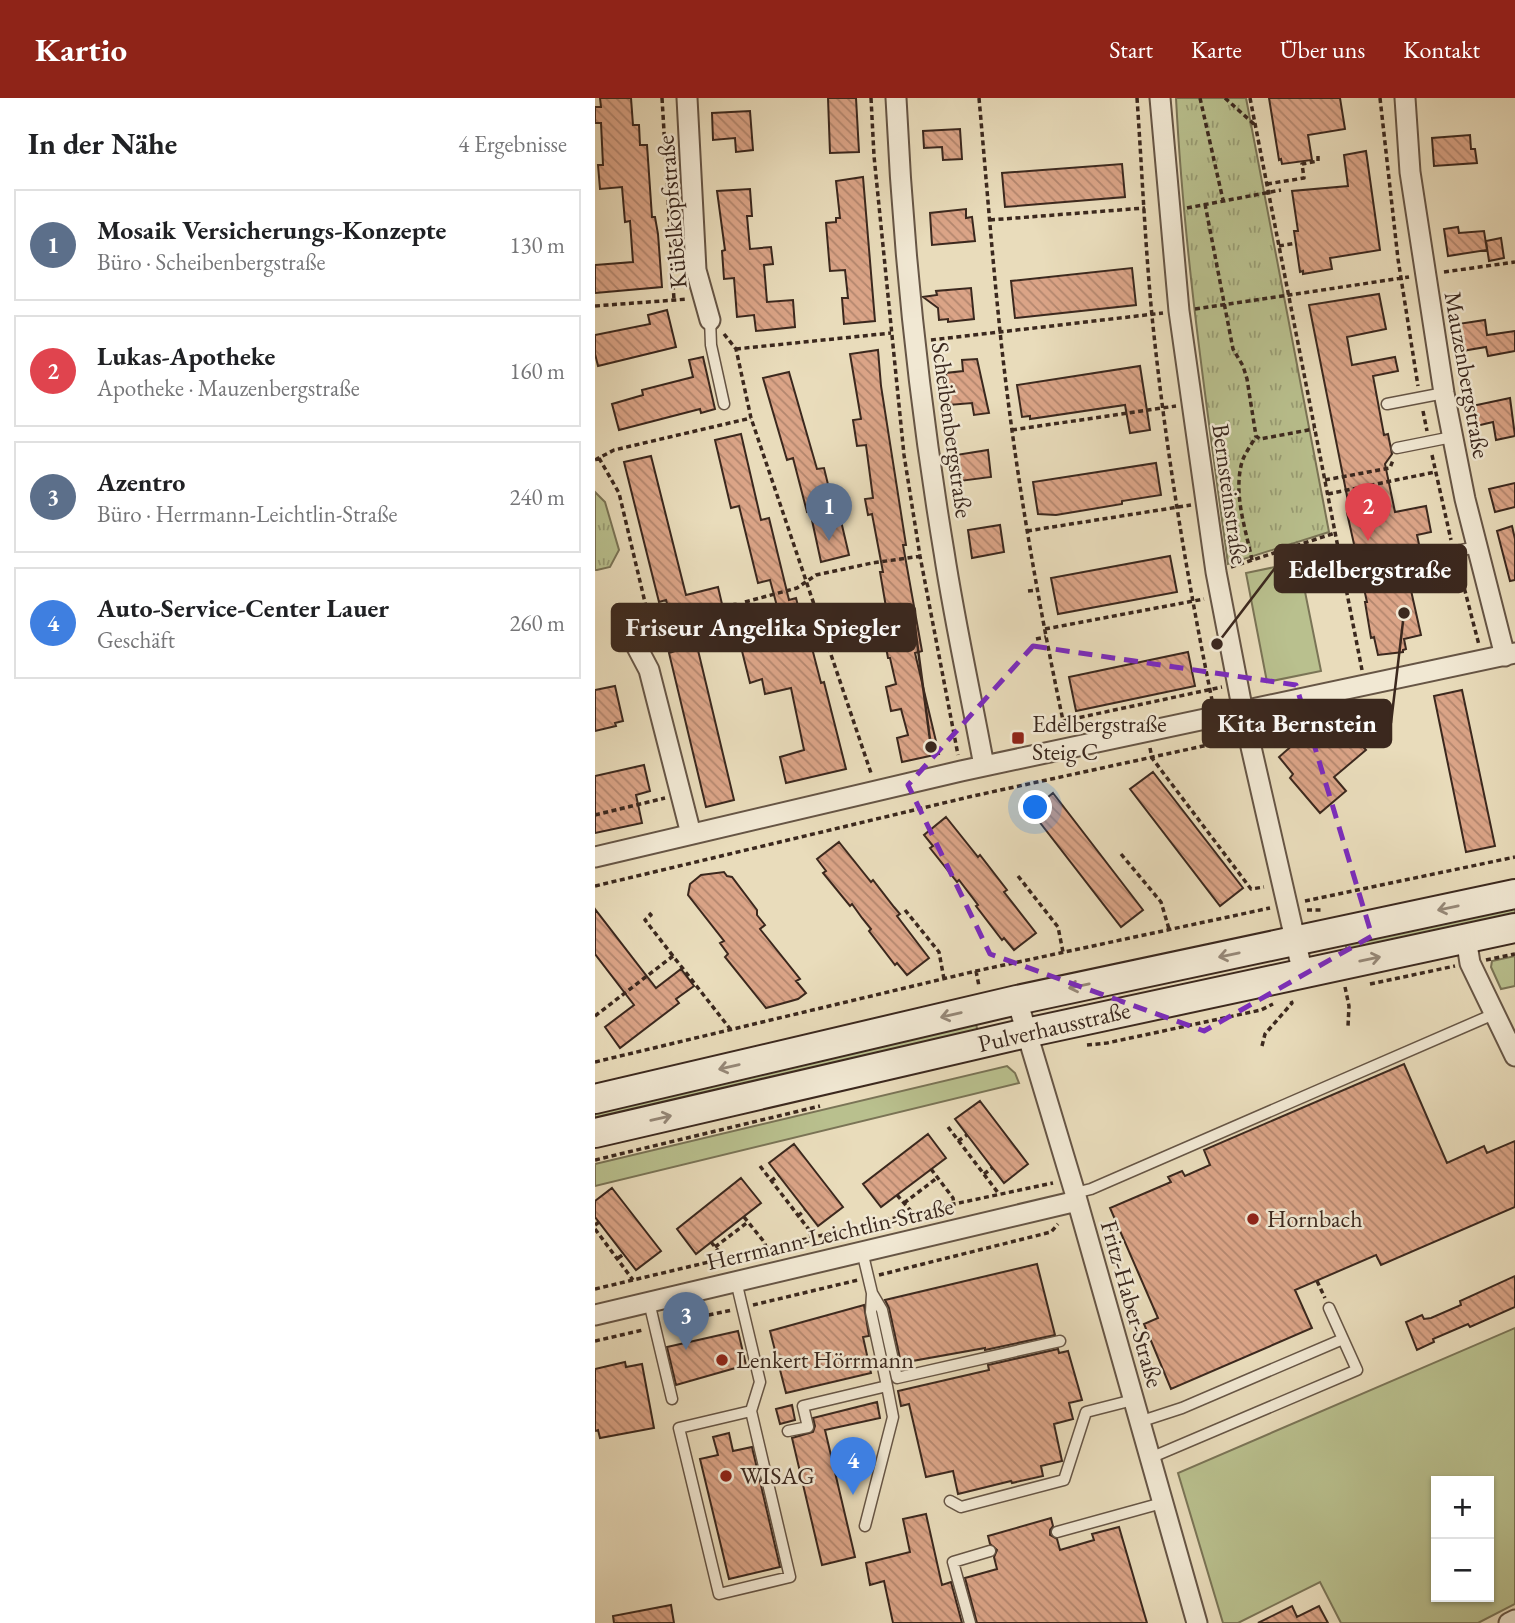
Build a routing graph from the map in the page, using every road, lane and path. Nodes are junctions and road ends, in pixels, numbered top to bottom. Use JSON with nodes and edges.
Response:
{"nodes":[{"id":1,"x":662,"y":98,"type":"edge"},
{"id":2,"x":687,"y":98,"type":"edge"},
{"id":3,"x":896,"y":98,"type":"edge"},
{"id":4,"x":979,"y":98,"type":"edge"},
{"id":5,"x":1137,"y":98,"type":"edge"},
{"id":6,"x":1160,"y":98,"type":"edge"},
{"id":7,"x":1200,"y":98,"type":"edge"},
{"id":8,"x":1225,"y":98,"type":"edge"},
{"id":9,"x":1250,"y":98,"type":"edge"},
{"id":10,"x":1405,"y":98,"type":"edge"},
{"id":11,"x":1256,"y":126,"type":"junction"},
{"id":12,"x":1318,"y":153,"type":"dead end"},
{"id":13,"x":1267,"y":184,"type":"junction"},
{"id":14,"x":1282,"y":190,"type":"dead end"},
{"id":15,"x":1268,"y":192,"type":"junction"},
{"id":16,"x":1223,"y":200,"type":"junction"},
{"id":17,"x":1205,"y":204,"type":"junction"},
{"id":18,"x":1145,"y":208,"type":"junction"},
{"id":19,"x":1170,"y":208,"type":"junction"},
{"id":20,"x":990,"y":220,"type":"junction"},
{"id":21,"x":1296,"y":243,"type":"dead end"},
{"id":22,"x":1279,"y":246,"type":"junction"},
{"id":23,"x":1515,"y":262,"type":"edge"},
{"id":24,"x":1425,"y":275,"type":"junction"},
{"id":25,"x":1289,"y":295,"type":"junction"},
{"id":26,"x":704,"y":298,"type":"junction"},
{"id":27,"x":674,"y":300,"type":"junction"},
{"id":28,"x":1225,"y":304,"type":"junction"},
{"id":29,"x":595,"y":306,"type":"edge"},
{"id":30,"x":1179,"y":311,"type":"junction"},
{"id":31,"x":1152,"y":314,"type":"junction"},
{"id":32,"x":710,"y":319,"type":"joint"},
{"id":33,"x":1000,"y":333,"type":"junction"},
{"id":34,"x":914,"y":336,"type":"junction"},
{"id":35,"x":1444,"y":393,"type":"junction"},
{"id":36,"x":724,"y":404,"type":"dead end"},
{"id":37,"x":1192,"y":404,"type":"junction"},
{"id":38,"x":1387,"y":404,"type":"dead end"},
{"id":39,"x":1163,"y":408,"type":"junction"},
{"id":40,"x":751,"y":418,"type":"junction"},
{"id":41,"x":1315,"y":429,"type":"junction"},
{"id":42,"x":1012,"y":430,"type":"junction"},
{"id":43,"x":1256,"y":436,"type":"junction"},
{"id":44,"x":1452,"y":437,"type":"junction"},
{"id":45,"x":1397,"y":448,"type":"joint"},
{"id":46,"x":597,"y":459,"type":"edge"},
{"id":47,"x":1458,"y":467,"type":"junction"},
{"id":48,"x":1325,"y":480,"type":"junction"},
{"id":49,"x":1328,"y":494,"type":"junction"},
{"id":50,"x":1206,"y":503,"type":"junction"},
{"id":51,"x":1177,"y":507,"type":"junction"},
{"id":52,"x":1027,"y":531,"type":"junction"},
{"id":53,"x":1335,"y":533,"type":"junction"},
{"id":54,"x":1477,"y":547,"type":"junction"},
{"id":55,"x":1355,"y":551,"type":"dead end"},
{"id":56,"x":944,"y":552,"type":"junction"},
{"id":57,"x":1339,"y":554,"type":"junction"},
{"id":58,"x":1252,"y":560,"type":"junction"},
{"id":59,"x":1374,"y":567,"type":"dead end"},
{"id":60,"x":1216,"y":572,"type":"junction"},
{"id":61,"x":807,"y":582,"type":"junction"},
{"id":62,"x":1037,"y":590,"type":"junction"},
{"id":63,"x":1028,"y":591,"type":"dead end"},
{"id":64,"x":1220,"y":596,"type":"junction"},
{"id":65,"x":1194,"y":601,"type":"junction"},
{"id":66,"x":735,"y":609,"type":"joint"},
{"id":67,"x":1045,"y":629,"type":"junction"},
{"id":68,"x":652,"y":630,"type":"junction"},
{"id":69,"x":630,"y":634,"type":"joint"},
{"id":70,"x":1046,"y":637,"type":"junction"},
{"id":71,"x":1036,"y":639,"type":"dead end"},
{"id":72,"x":1510,"y":654,"type":"edge"},
{"id":73,"x":1238,"y":684,"type":"junction"},
{"id":74,"x":1365,"y":685,"type":"junction"},
{"id":75,"x":1210,"y":690,"type":"junction"},
{"id":76,"x":1243,"y":712,"type":"junction"},
{"id":77,"x":1216,"y":717,"type":"junction"},
{"id":78,"x":1063,"y":721,"type":"junction"},
{"id":79,"x":1148,"y":732,"type":"junction"},
{"id":80,"x":1249,"y":736,"type":"junction"},
{"id":81,"x":1222,"y":742,"type":"junction"},
{"id":82,"x":1069,"y":748,"type":"junction"},
{"id":83,"x":1152,"y":758,"type":"junction"},
{"id":84,"x":984,"y":766,"type":"junction"},
{"id":85,"x":877,"y":791,"type":"junction"},
{"id":86,"x":681,"y":794,"type":"junction"},
{"id":87,"x":595,"y":815,"type":"edge"},
{"id":88,"x":691,"y":834,"type":"junction"},
{"id":89,"x":1121,"y":854,"type":"dead end"},
{"id":90,"x":595,"y":857,"type":"edge"},
{"id":91,"x":1515,"y":857,"type":"edge"},
{"id":92,"x":1018,"y":876,"type":"dead end"},
{"id":93,"x":1283,"y":883,"type":"junction"},
{"id":94,"x":595,"y":886,"type":"edge"},
{"id":95,"x":1515,"y":894,"type":"edge"},
{"id":96,"x":1289,"y":905,"type":"junction"},
{"id":97,"x":905,"y":909,"type":"dead end"},
{"id":98,"x":649,"y":913,"type":"dead end"},
{"id":99,"x":1515,"y":928,"type":"edge"},
{"id":100,"x":1169,"y":929,"type":"junction"},
{"id":101,"x":1296,"y":940,"type":"junction"},
{"id":102,"x":1468,"y":951,"type":"junction"},
{"id":103,"x":1063,"y":952,"type":"junction"},
{"id":104,"x":1515,"y":954,"type":"edge"},
{"id":105,"x":673,"y":956,"type":"junction"},
{"id":106,"x":1303,"y":974,"type":"junction"},
{"id":107,"x":944,"y":979,"type":"junction"},
{"id":108,"x":1366,"y":984,"type":"dead end"},
{"id":109,"x":1345,"y":988,"type":"dead end"},
{"id":110,"x":1017,"y":1000,"type":"junction"},
{"id":111,"x":1291,"y":1001,"type":"dead end"},
{"id":112,"x":1273,"y":1004,"type":"dead end"},
{"id":113,"x":1494,"y":1014,"type":"junction"},
{"id":114,"x":595,"y":1016,"type":"edge"},
{"id":115,"x":1348,"y":1026,"type":"dead end"},
{"id":116,"x":730,"y":1030,"type":"junction"},
{"id":117,"x":1026,"y":1033,"type":"junction"},
{"id":118,"x":1087,"y":1045,"type":"dead end"},
{"id":119,"x":1262,"y":1046,"type":"dead end"},
{"id":120,"x":1515,"y":1056,"type":"edge"},
{"id":121,"x":595,"y":1062,"type":"edge"},
{"id":122,"x":595,"y":1099,"type":"edge"},
{"id":123,"x":825,"y":1105,"type":"dead end"},
{"id":124,"x":948,"y":1128,"type":"dead end"},
{"id":125,"x":595,"y":1133,"type":"edge"},
{"id":126,"x":967,"y":1135,"type":"dead end"},
{"id":127,"x":958,"y":1141,"type":"junction"},
{"id":128,"x":595,"y":1160,"type":"edge"},
{"id":129,"x":760,"y":1167,"type":"dead end"},
{"id":130,"x":992,"y":1168,"type":"dead end"},
{"id":131,"x":931,"y":1170,"type":"dead end"},
{"id":132,"x":984,"y":1174,"type":"junction"},
{"id":133,"x":779,"y":1175,"type":"dead end"},
{"id":134,"x":937,"y":1178,"type":"junction"},
{"id":135,"x":771,"y":1181,"type":"junction"},
{"id":136,"x":999,"y":1194,"type":"junction"},
{"id":137,"x":897,"y":1195,"type":"dead end"},
{"id":138,"x":1076,"y":1197,"type":"junction"},
{"id":139,"x":904,"y":1203,"type":"junction"},
{"id":140,"x":954,"y":1204,"type":"junction"},
{"id":141,"x":805,"y":1210,"type":"dead end"},
{"id":142,"x":910,"y":1214,"type":"junction"},
{"id":143,"x":798,"y":1216,"type":"junction"},
{"id":144,"x":744,"y":1217,"type":"dead end"},
{"id":145,"x":748,"y":1222,"type":"junction"},
{"id":146,"x":596,"y":1225,"type":"edge"},
{"id":147,"x":811,"y":1238,"type":"junction"},
{"id":148,"x":711,"y":1242,"type":"dead end"},
{"id":149,"x":715,"y":1247,"type":"junction"},
{"id":150,"x":766,"y":1248,"type":"junction"},
{"id":151,"x":862,"y":1251,"type":"junction"},
{"id":152,"x":624,"y":1254,"type":"dead end"},
{"id":153,"x":618,"y":1258,"type":"junction"},
{"id":154,"x":722,"y":1259,"type":"junction"},
{"id":155,"x":868,"y":1277,"type":"junction"},
{"id":156,"x":633,"y":1280,"type":"junction"},
{"id":157,"x":736,"y":1281,"type":"junction"},
{"id":158,"x":595,"y":1289,"type":"edge"},
{"id":159,"x":872,"y":1293,"type":"junction"},
{"id":160,"x":649,"y":1302,"type":"junction"},
{"id":161,"x":742,"y":1308,"type":"junction"},
{"id":162,"x":1329,"y":1308,"type":"dead end"},
{"id":163,"x":595,"y":1315,"type":"edge"},
{"id":164,"x":655,"y":1327,"type":"junction"},
{"id":165,"x":1343,"y":1339,"type":"junction"},
{"id":166,"x":595,"y":1341,"type":"edge"},
{"id":167,"x":1060,"y":1341,"type":"dead end"},
{"id":168,"x":887,"y":1386,"type":"junction"},
{"id":169,"x":672,"y":1399,"type":"dead end"},
{"id":170,"x":1133,"y":1400,"type":"junction"},
{"id":171,"x":751,"y":1411,"type":"junction"},
{"id":172,"x":1139,"y":1422,"type":"junction"},
{"id":173,"x":788,"y":1431,"type":"dead end"},
{"id":174,"x":1150,"y":1458,"type":"junction"},
{"id":175,"x":950,"y":1501,"type":"dead end"},
{"id":176,"x":1163,"y":1503,"type":"junction"},
{"id":177,"x":865,"y":1526,"type":"dead end"},
{"id":178,"x":1057,"y":1532,"type":"dead end"},
{"id":179,"x":990,"y":1551,"type":"dead end"},
{"id":180,"x":1515,"y":1620,"type":"edge"},
{"id":181,"x":970,"y":1623,"type":"edge"},
{"id":182,"x":1197,"y":1623,"type":"edge"},
{"id":183,"x":1509,"y":1623,"type":"edge"}],
"edges":[{"from":1,"to":27,"type":"path"},
{"from":2,"to":26,"type":"street","name":"Kübelkopfstraße"},
{"from":3,"to":34,"type":"street","name":"Scheibenbergstraße"},
{"from":4,"to":20,"type":"path"},
{"from":5,"to":18,"type":"path"},
{"from":6,"to":19,"type":"street","name":"Bernsteinstraße"},
{"from":7,"to":16,"type":"path"},
{"from":8,"to":11,"type":"path"},
{"from":9,"to":11,"type":"path"},
{"from":10,"to":24,"type":"street","name":"Mauzenbergstraße"},
{"from":11,"to":13,"type":"path"},
{"from":12,"to":13,"type":"path"},
{"from":13,"to":15,"type":"path"},
{"from":14,"to":15,"type":"path"},
{"from":15,"to":16,"type":"path"},
{"from":15,"to":22,"type":"path"},
{"from":16,"to":17,"type":"path"},
{"from":17,"to":19,"type":"path"},
{"from":17,"to":28,"type":"path"},
{"from":18,"to":20,"type":"path"},
{"from":18,"to":31,"type":"path"},
{"from":19,"to":30,"type":"street","name":"Bernsteinstraße"},
{"from":20,"to":33,"type":"path"},
{"from":21,"to":22,"type":"path"},
{"from":22,"to":25,"type":"path"},
{"from":23,"to":24,"type":"path"},
{"from":24,"to":25,"type":"path"},
{"from":24,"to":35,"type":"street","name":"Mauzenbergstraße"},
{"from":25,"to":28,"type":"path"},
{"from":25,"to":41,"type":"path"},
{"from":26,"to":27,"type":"path"},
{"from":26,"to":32,"type":"street","name":"Kübelkopfstraße"},
{"from":27,"to":29,"type":"path"},
{"from":28,"to":30,"type":"path"},
{"from":28,"to":43,"type":"path"},
{"from":30,"to":31,"type":"path"},
{"from":30,"to":37,"type":"street","name":"Bernsteinstraße"},
{"from":31,"to":33,"type":"path"},
{"from":31,"to":39,"type":"path"},
{"from":32,"to":36,"type":"lane"},
{"from":33,"to":34,"type":"path"},
{"from":33,"to":42,"type":"path"},
{"from":34,"to":40,"type":"path"},
{"from":34,"to":56,"type":"street","name":"Scheibenbergstraße"},
{"from":35,"to":38,"type":"lane"},
{"from":35,"to":44,"type":"street","name":"Mauzenbergstraße"},
{"from":37,"to":39,"type":"path"},
{"from":37,"to":50,"type":"street","name":"Bernsteinstraße"},
{"from":39,"to":42,"type":"path"},
{"from":39,"to":51,"type":"path"},
{"from":40,"to":46,"type":"path"},
{"from":40,"to":61,"type":"path"},
{"from":41,"to":43,"type":"path"},
{"from":41,"to":48,"type":"path"},
{"from":42,"to":52,"type":"path"},
{"from":43,"to":58,"type":"path"},
{"from":44,"to":45,"type":"lane"},
{"from":44,"to":47,"type":"street","name":"Mauzenbergstraße"},
{"from":45,"to":48,"type":"path"},
{"from":46,"to":68,"type":"path"},
{"from":47,"to":49,"type":"path"},
{"from":47,"to":54,"type":"street","name":"Mauzenbergstraße"},
{"from":48,"to":49,"type":"path"},
{"from":49,"to":53,"type":"path"},
{"from":50,"to":51,"type":"path"},
{"from":50,"to":60,"type":"street","name":"Bernsteinstraße"},
{"from":51,"to":52,"type":"path"},
{"from":51,"to":65,"type":"path"},
{"from":52,"to":62,"type":"path"},
{"from":53,"to":57,"type":"path"},
{"from":53,"to":58,"type":"path"},
{"from":54,"to":59,"type":"lane"},
{"from":54,"to":72,"type":"street","name":"Mauzenbergstraße"},
{"from":55,"to":57,"type":"path"},
{"from":56,"to":61,"type":"path"},
{"from":56,"to":84,"type":"street","name":"Scheibenbergstraße"},
{"from":57,"to":74,"type":"path"},
{"from":58,"to":60,"type":"path"},
{"from":60,"to":64,"type":"street","name":"Bernsteinstraße"},
{"from":61,"to":66,"type":"path"},
{"from":61,"to":85,"type":"path"},
{"from":62,"to":63,"type":"path"},
{"from":62,"to":67,"type":"path"},
{"from":64,"to":65,"type":"path"},
{"from":64,"to":73,"type":"street","name":"Bernsteinstraße"},
{"from":65,"to":67,"type":"path"},
{"from":65,"to":75,"type":"path"},
{"from":66,"to":68,"type":"lane"},
{"from":67,"to":70,"type":"path"},
{"from":68,"to":69,"type":"lane"},
{"from":69,"to":86,"type":"street"},
{"from":70,"to":71,"type":"path"},
{"from":70,"to":78,"type":"path"},
{"from":72,"to":74,"type":"street"},
{"from":73,"to":75,"type":"path"},
{"from":73,"to":76,"type":"street","name":"Bernsteinstraße"},
{"from":74,"to":76,"type":"street"},
{"from":75,"to":77,"type":"path"},
{"from":75,"to":78,"type":"path"},
{"from":76,"to":77,"type":"street"},
{"from":76,"to":80,"type":"street","name":"Bernsteinstraße"},
{"from":77,"to":79,"type":"street"},
{"from":77,"to":81,"type":"path"},
{"from":78,"to":82,"type":"path"},
{"from":79,"to":82,"type":"street"},
{"from":79,"to":83,"type":"path"},
{"from":80,"to":81,"type":"path"},
{"from":80,"to":93,"type":"street","name":"Bernsteinstraße"},
{"from":81,"to":83,"type":"path"},
{"from":82,"to":84,"type":"street"},
{"from":83,"to":93,"type":"path"},
{"from":83,"to":94,"type":"path"},
{"from":84,"to":85,"type":"street"},
{"from":85,"to":88,"type":"street"},
{"from":86,"to":87,"type":"path"},
{"from":86,"to":88,"type":"street"},
{"from":88,"to":90,"type":"street"},
{"from":89,"to":100,"type":"path"},
{"from":91,"to":96,"type":"path"},
{"from":92,"to":103,"type":"path"},
{"from":93,"to":96,"type":"street","name":"Bernsteinstraße"},
{"from":95,"to":101,"type":"main road","name":"Pulverhausstraße","one_way":true},
{"from":96,"to":100,"type":"path"},
{"from":96,"to":101,"type":"street","name":"Bernsteinstraße"},
{"from":97,"to":107,"type":"path"},
{"from":98,"to":105,"type":"path"},
{"from":99,"to":102,"type":"main road","name":"Pulverhausstraße"},
{"from":100,"to":103,"type":"path"},
{"from":101,"to":106,"type":"street","name":"Bernsteinstraße"},
{"from":101,"to":110,"type":"main road","name":"Pulverhausstraße","one_way":true},
{"from":102,"to":104,"type":"path"},
{"from":106,"to":102,"type":"main road","name":"Pulverhausstraße","one_way":true},
{"from":102,"to":108,"type":"path"},
{"from":102,"to":113,"type":"street"},
{"from":103,"to":107,"type":"path"},
{"from":105,"to":114,"type":"path"},
{"from":105,"to":116,"type":"path"},
{"from":106,"to":117,"type":"main road","name":"Pulverhausstraße"},
{"from":107,"to":116,"type":"path"},
{"from":109,"to":115,"type":"path"},
{"from":110,"to":117,"type":"street","name":"Fritz-Haber-Straße"},
{"from":110,"to":122,"type":"main road","name":"Pulverhausstraße","one_way":true},
{"from":111,"to":119,"type":"path"},
{"from":112,"to":118,"type":"path"},
{"from":113,"to":120,"type":"street"},
{"from":113,"to":138,"type":"lane"},
{"from":116,"to":121,"type":"path"},
{"from":125,"to":117,"type":"main road","name":"Pulverhausstraße","one_way":true},
{"from":117,"to":138,"type":"street","name":"Fritz-Haber-Straße"},
{"from":123,"to":128,"type":"path"},
{"from":124,"to":127,"type":"path"},
{"from":126,"to":127,"type":"path"},
{"from":127,"to":132,"type":"path"},
{"from":129,"to":135,"type":"path"},
{"from":130,"to":132,"type":"path"},
{"from":131,"to":134,"type":"path"},
{"from":132,"to":136,"type":"path"},
{"from":133,"to":135,"type":"path"},
{"from":134,"to":139,"type":"path"},
{"from":134,"to":140,"type":"path"},
{"from":135,"to":143,"type":"path"},
{"from":136,"to":138,"type":"path"},
{"from":136,"to":140,"type":"path"},
{"from":137,"to":139,"type":"path"},
{"from":138,"to":151,"type":"street","name":"Herrmann-Leichtlin-Straße"},
{"from":138,"to":155,"type":"path"},
{"from":138,"to":170,"type":"street","name":"Fritz-Haber-Straße"},
{"from":139,"to":142,"type":"path"},
{"from":140,"to":142,"type":"path"},
{"from":141,"to":143,"type":"path"},
{"from":142,"to":147,"type":"path"},
{"from":143,"to":147,"type":"path"},
{"from":144,"to":145,"type":"path"},
{"from":145,"to":149,"type":"path"},
{"from":145,"to":150,"type":"path"},
{"from":146,"to":153,"type":"path"},
{"from":147,"to":150,"type":"path"},
{"from":148,"to":149,"type":"path"},
{"from":149,"to":154,"type":"path"},
{"from":150,"to":154,"type":"path"},
{"from":151,"to":155,"type":"lane"},
{"from":151,"to":157,"type":"street","name":"Herrmann-Leichtlin-Straße"},
{"from":152,"to":153,"type":"path"},
{"from":153,"to":156,"type":"path"},
{"from":154,"to":156,"type":"path"},
{"from":155,"to":159,"type":"lane"},
{"from":155,"to":161,"type":"path"},
{"from":156,"to":158,"type":"path"},
{"from":157,"to":160,"type":"street","name":"Herrmann-Leichtlin-Straße"},
{"from":157,"to":161,"type":"lane"},
{"from":159,"to":167,"type":"lane"},
{"from":159,"to":168,"type":"lane"},
{"from":160,"to":163,"type":"street","name":"Herrmann-Leichtlin-Straße"},
{"from":160,"to":164,"type":"lane"},
{"from":161,"to":164,"type":"path"},
{"from":161,"to":171,"type":"lane"},
{"from":162,"to":165,"type":"lane"},
{"from":164,"to":166,"type":"path"},
{"from":164,"to":169,"type":"lane"},
{"from":165,"to":172,"type":"lane"},
{"from":165,"to":174,"type":"lane"},
{"from":168,"to":173,"type":"lane"},
{"from":168,"to":177,"type":"lane"},
{"from":170,"to":172,"type":"street","name":"Fritz-Haber-Straße"},
{"from":170,"to":175,"type":"lane"},
{"from":171,"to":171,"type":"lane"},
{"from":172,"to":174,"type":"street","name":"Fritz-Haber-Straße"},
{"from":174,"to":176,"type":"street","name":"Fritz-Haber-Straße"},
{"from":176,"to":178,"type":"lane"},
{"from":176,"to":182,"type":"street","name":"Fritz-Haber-Straße"},
{"from":179,"to":181,"type":"lane"},
{"from":180,"to":183,"type":"street"}]}
